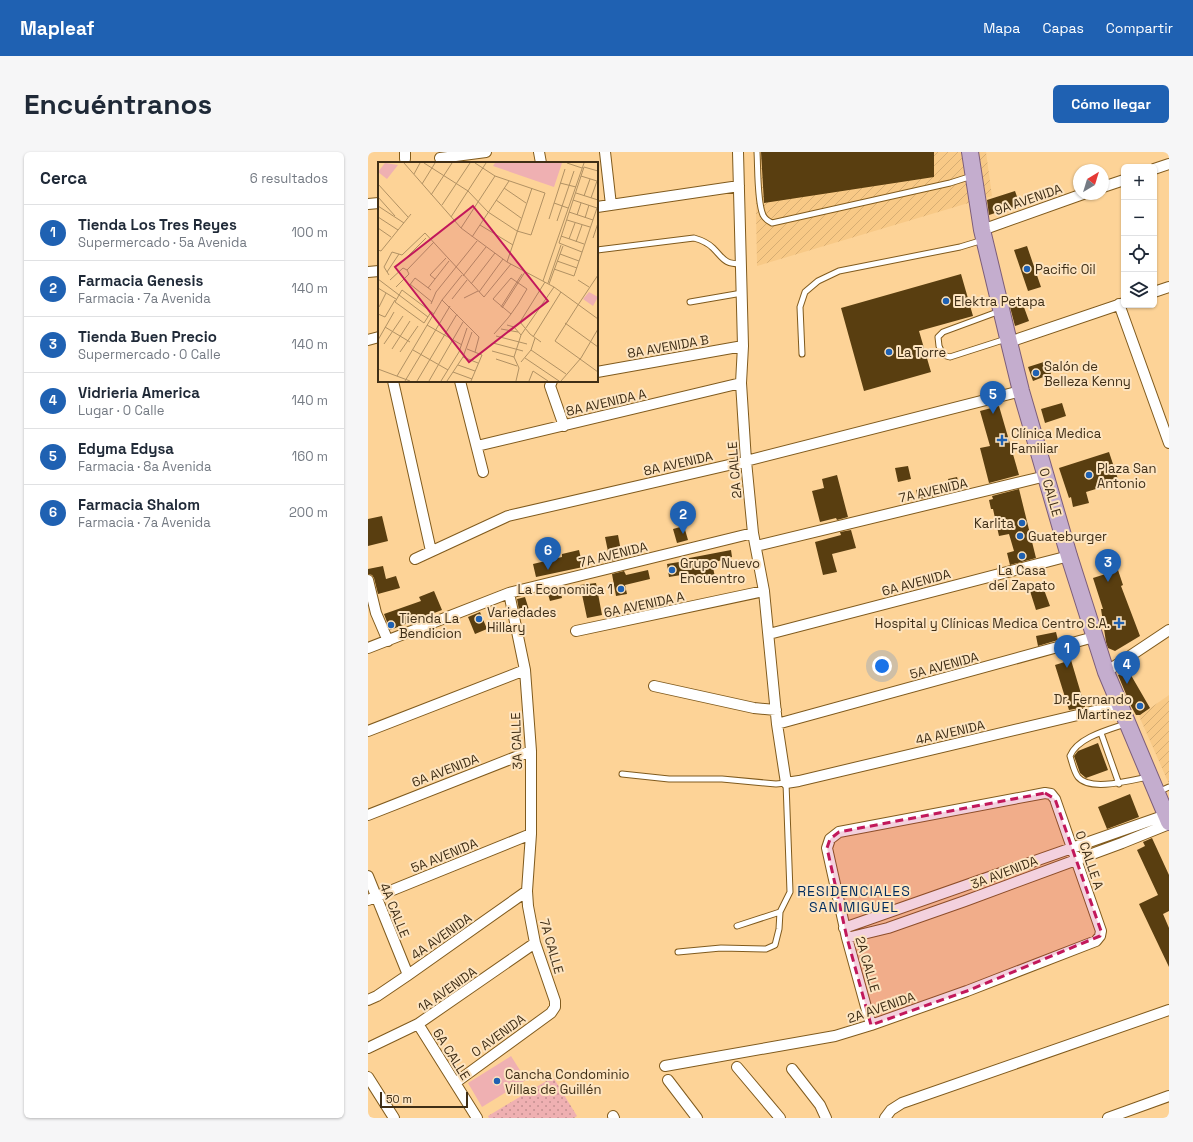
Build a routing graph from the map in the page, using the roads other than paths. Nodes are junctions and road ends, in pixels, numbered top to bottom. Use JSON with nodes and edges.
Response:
{"nodes":[{"id":1,"x":486,"y":152,"type":"edge"},
{"id":2,"x":539,"y":152,"type":"edge"},
{"id":3,"x":605,"y":152,"type":"edge"},
{"id":4,"x":738,"y":152,"type":"edge"},
{"id":5,"x":757,"y":152,"type":"edge"},
{"id":6,"x":970,"y":152,"type":"edge"},
{"id":7,"x":440,"y":158,"type":"dead end"},
{"id":8,"x":540,"y":162,"type":"edge"},
{"id":9,"x":1169,"y":164,"type":"edge"},
{"id":10,"x":1157,"y":168,"type":"edge"},
{"id":11,"x":973,"y":175,"type":"junction"},
{"id":12,"x":1121,"y":181,"type":"edge"},
{"id":13,"x":1109,"y":185,"type":"edge"},
{"id":14,"x":739,"y":186,"type":"junction"},
{"id":15,"x":1073,"y":198,"type":"edge"},
{"id":16,"x":378,"y":203,"type":"edge"},
{"id":17,"x":368,"y":204,"type":"edge"},
{"id":18,"x":611,"y":205,"type":"junction"},
{"id":19,"x":598,"y":207,"type":"edge"},
{"id":20,"x":983,"y":235,"type":"junction"},
{"id":21,"x":598,"y":250,"type":"edge"},
{"id":22,"x":741,"y":264,"type":"junction"},
{"id":23,"x":378,"y":271,"type":"edge"},
{"id":24,"x":368,"y":272,"type":"edge"},
{"id":25,"x":1169,"y":287,"type":"edge"},
{"id":26,"x":1157,"y":291,"type":"edge"},
{"id":27,"x":742,"y":293,"type":"junction"},
{"id":28,"x":690,"y":302,"type":"dead end"},
{"id":29,"x":1121,"y":303,"type":"edge"},
{"id":30,"x":1124,"y":308,"type":"edge"},
{"id":31,"x":1001,"y":311,"type":"junction"},
{"id":32,"x":378,"y":337,"type":"edge"},
{"id":33,"x":368,"y":340,"type":"edge"},
{"id":34,"x":1009,"y":340,"type":"junction"},
{"id":35,"x":743,"y":346,"type":"junction"},
{"id":36,"x":802,"y":354,"type":"dead end"},
{"id":37,"x":598,"y":372,"type":"edge"},
{"id":38,"x":392,"y":382,"type":"edge"},
{"id":39,"x":460,"y":382,"type":"edge"},
{"id":40,"x":552,"y":382,"type":"edge"},
{"id":41,"x":741,"y":384,"type":"junction"},
{"id":42,"x":1021,"y":391,"type":"junction"},
{"id":43,"x":564,"y":426,"type":"junction"},
{"id":44,"x":1169,"y":443,"type":"edge"},
{"id":45,"x":477,"y":446,"type":"junction"},
{"id":46,"x":746,"y":461,"type":"junction"},
{"id":47,"x":482,"y":472,"type":"dead end"},
{"id":48,"x":1046,"y":476,"type":"junction"},
{"id":49,"x":753,"y":533,"type":"junction"},
{"id":50,"x":756,"y":546,"type":"junction"},
{"id":51,"x":432,"y":551,"type":"junction"},
{"id":52,"x":1069,"y":556,"type":"junction"},
{"id":53,"x":415,"y":559,"type":"dead end"},
{"id":54,"x":368,"y":580,"type":"edge"},
{"id":55,"x":764,"y":591,"type":"junction"},
{"id":56,"x":508,"y":593,"type":"junction"},
{"id":57,"x":372,"y":615,"type":"edge"},
{"id":58,"x":1169,"y":630,"type":"edge"},
{"id":59,"x":576,"y":631,"type":"dead end"},
{"id":60,"x":769,"y":634,"type":"junction"},
{"id":61,"x":1094,"y":637,"type":"junction"},
{"id":62,"x":388,"y":641,"type":"junction"},
{"id":63,"x":368,"y":648,"type":"edge"},
{"id":64,"x":525,"y":670,"type":"junction"},
{"id":65,"x":1106,"y":672,"type":"junction"},
{"id":66,"x":654,"y":686,"type":"dead end"},
{"id":67,"x":1120,"y":705,"type":"junction"},
{"id":68,"x":776,"y":710,"type":"junction"},
{"id":69,"x":1128,"y":722,"type":"junction"},
{"id":70,"x":777,"y":724,"type":"junction"},
{"id":71,"x":368,"y":731,"type":"edge"},
{"id":72,"x":1101,"y":733,"type":"junction"},
{"id":73,"x":531,"y":751,"type":"junction"},
{"id":74,"x":622,"y":774,"type":"dead end"},
{"id":75,"x":1150,"y":776,"type":"junction"},
{"id":76,"x":786,"y":783,"type":"junction"},
{"id":77,"x":1119,"y":784,"type":"junction"},
{"id":78,"x":1163,"y":789,"type":"edge"},
{"id":79,"x":368,"y":815,"type":"edge"},
{"id":80,"x":1168,"y":820,"type":"edge"},
{"id":81,"x":531,"y":834,"type":"junction"},
{"id":82,"x":830,"y":839,"type":"joint"},
{"id":83,"x":1072,"y":849,"type":"junction"},
{"id":84,"x":1076,"y":860,"type":"junction"},
{"id":85,"x":368,"y":876,"type":"edge"},
{"id":86,"x":961,"y":888,"type":"junction"},
{"id":87,"x":527,"y":891,"type":"junction"},
{"id":88,"x":372,"y":898,"type":"edge"},
{"id":89,"x":965,"y":901,"type":"junction"},
{"id":90,"x":780,"y":912,"type":"junction"},
{"id":91,"x":737,"y":926,"type":"dead end"},
{"id":92,"x":846,"y":933,"type":"junction"},
{"id":93,"x":1096,"y":941,"type":"joint"},
{"id":94,"x":535,"y":943,"type":"junction"},
{"id":95,"x":678,"y":952,"type":"dead end"},
{"id":96,"x":408,"y":975,"type":"junction"},
{"id":97,"x":368,"y":1000,"type":"edge"},
{"id":98,"x":555,"y":1007,"type":"joint"},
{"id":99,"x":1169,"y":1010,"type":"edge"},
{"id":100,"x":418,"y":1024,"type":"junction"},
{"id":101,"x":871,"y":1025,"type":"junction"},
{"id":102,"x":368,"y":1048,"type":"edge"},
{"id":103,"x":665,"y":1066,"type":"dead end"},
{"id":104,"x":738,"y":1068,"type":"dead end"},
{"id":105,"x":792,"y":1069,"type":"dead end"},
{"id":106,"x":368,"y":1077,"type":"edge"},
{"id":107,"x":668,"y":1080,"type":"dead end"},
{"id":108,"x":455,"y":1083,"type":"junction"},
{"id":109,"x":1169,"y":1096,"type":"edge"},
{"id":110,"x":886,"y":1117,"type":"edge"},
{"id":111,"x":394,"y":1118,"type":"edge"},
{"id":112,"x":477,"y":1118,"type":"edge"},
{"id":113,"x":697,"y":1118,"type":"edge"},
{"id":114,"x":780,"y":1118,"type":"edge"},
{"id":115,"x":826,"y":1118,"type":"edge"},
{"id":116,"x":1108,"y":1118,"type":"edge"}],
"edges":[{"from":1,"to":7,"type":"street"},
{"from":2,"to":8,"type":"street"},
{"from":3,"to":18,"type":"street"},
{"from":4,"to":14,"type":"street","name":"2A CALLE"},
{"from":5,"to":11,"type":"lane"},
{"from":6,"to":11,"type":"main road","name":"0 CALLE"},
{"from":9,"to":10,"type":"street"},
{"from":11,"to":20,"type":"main road","name":"0 CALLE"},
{"from":12,"to":13,"type":"street"},
{"from":14,"to":18,"type":"street"},
{"from":14,"to":22,"type":"street","name":"2A CALLE"},
{"from":15,"to":20,"type":"street","name":"9A AVENIDA"},
{"from":16,"to":17,"type":"street"},
{"from":18,"to":19,"type":"street"},
{"from":20,"to":31,"type":"main road","name":"0 CALLE"},
{"from":20,"to":36,"type":"lane"},
{"from":21,"to":22,"type":"lane"},
{"from":22,"to":27,"type":"street","name":"2A CALLE"},
{"from":23,"to":24,"type":"street"},
{"from":25,"to":26,"type":"street"},
{"from":27,"to":28,"type":"lane"},
{"from":27,"to":35,"type":"street","name":"2A CALLE"},
{"from":29,"to":34,"type":"street"},
{"from":30,"to":44,"type":"street"},
{"from":31,"to":34,"type":"main road","name":"0 CALLE"},
{"from":31,"to":34,"type":"lane"},
{"from":32,"to":33,"type":"street"},
{"from":34,"to":42,"type":"main road","name":"0 CALLE"},
{"from":35,"to":37,"type":"street","name":"8A AVENIDA B"},
{"from":35,"to":41,"type":"street","name":"2A CALLE"},
{"from":38,"to":51,"type":"street"},
{"from":39,"to":45,"type":"street"},
{"from":40,"to":43,"type":"street"},
{"from":41,"to":43,"type":"street","name":"8A AVENIDA A"},
{"from":41,"to":46,"type":"street","name":"2A CALLE"},
{"from":42,"to":46,"type":"street","name":"8A AVENIDA"},
{"from":42,"to":48,"type":"main road","name":"0 CALLE"},
{"from":43,"to":45,"type":"street","name":"8A AVENIDA A"},
{"from":45,"to":47,"type":"street"},
{"from":46,"to":49,"type":"street","name":"2A CALLE"},
{"from":46,"to":51,"type":"street","name":"8A AVENIDA"},
{"from":48,"to":50,"type":"street","name":"7A AVENIDA"},
{"from":48,"to":52,"type":"main road","name":"0 CALLE"},
{"from":49,"to":50,"type":"street","name":"2A CALLE"},
{"from":49,"to":56,"type":"street","name":"7A AVENIDA"},
{"from":50,"to":55,"type":"street","name":"2A CALLE"},
{"from":51,"to":53,"type":"street","name":"8A AVENIDA"},
{"from":52,"to":60,"type":"street","name":"6A AVENIDA"},
{"from":52,"to":61,"type":"main road","name":"0 CALLE"},
{"from":54,"to":57,"type":"street"},
{"from":55,"to":59,"type":"street","name":"6A AVENIDA A"},
{"from":55,"to":60,"type":"street","name":"2A CALLE"},
{"from":56,"to":62,"type":"street","name":"7A AVENIDA"},
{"from":56,"to":64,"type":"street","name":"3A CALLE"},
{"from":57,"to":62,"type":"street"},
{"from":58,"to":65,"type":"street"},
{"from":60,"to":68,"type":"street","name":"2A CALLE"},
{"from":61,"to":65,"type":"main road","name":"0 CALLE"},
{"from":61,"to":70,"type":"street","name":"5A AVENIDA"},
{"from":62,"to":63,"type":"street","name":"7A AVENIDA"},
{"from":64,"to":71,"type":"street"},
{"from":64,"to":73,"type":"street","name":"3A CALLE"},
{"from":65,"to":67,"type":"main road","name":"0 CALLE"},
{"from":66,"to":68,"type":"street"},
{"from":67,"to":69,"type":"main road","name":"0 CALLE"},
{"from":67,"to":76,"type":"street","name":"4A AVENIDA"},
{"from":68,"to":70,"type":"street","name":"2A CALLE"},
{"from":69,"to":72,"type":"lane"},
{"from":69,"to":75,"type":"main road","name":"0 CALLE"},
{"from":70,"to":76,"type":"street","name":"2A CALLE"},
{"from":72,"to":77,"type":"lane"},
{"from":72,"to":77,"type":"lane"},
{"from":73,"to":79,"type":"street","name":"6A AVENIDA"},
{"from":73,"to":81,"type":"street","name":"3A CALLE"},
{"from":74,"to":76,"type":"lane"},
{"from":75,"to":77,"type":"lane"},
{"from":75,"to":78,"type":"main road","name":"0 CALLE"},
{"from":76,"to":90,"type":"lane"},
{"from":78,"to":80,"type":"main road","name":"0 CALLE"},
{"from":80,"to":83,"type":"street","name":"3A AVENIDA"},
{"from":80,"to":84,"type":"street","name":"3A AVENIDA"},
{"from":81,"to":87,"type":"street","name":"3A CALLE"},
{"from":81,"to":88,"type":"street","name":"5A AVENIDA"},
{"from":82,"to":83,"type":"street","name":"0 CALLE A"},
{"from":82,"to":92,"type":"street","name":"2A CALLE"},
{"from":83,"to":84,"type":"street","name":"0 CALLE A"},
{"from":83,"to":86,"type":"street","name":"3A AVENIDA"},
{"from":84,"to":89,"type":"street","name":"3A AVENIDA"},
{"from":84,"to":93,"type":"street","name":"0 CALLE A"},
{"from":85,"to":88,"type":"street","name":"4A CALLE"},
{"from":86,"to":89,"type":"street"},
{"from":86,"to":92,"type":"street","name":"3A AVENIDA"},
{"from":87,"to":94,"type":"street","name":"7A CALLE"},
{"from":87,"to":96,"type":"street","name":"4A AVENIDA"},
{"from":88,"to":96,"type":"street","name":"4A CALLE"},
{"from":89,"to":92,"type":"street","name":"3A AVENIDA"},
{"from":90,"to":91,"type":"lane"},
{"from":90,"to":95,"type":"lane"},
{"from":92,"to":101,"type":"street","name":"2A CALLE"},
{"from":93,"to":101,"type":"street","name":"2A AVENIDA"},
{"from":94,"to":98,"type":"street","name":"7A CALLE"},
{"from":94,"to":100,"type":"street","name":"1A AVENIDA"},
{"from":96,"to":97,"type":"street","name":"4A AVENIDA"},
{"from":98,"to":108,"type":"street","name":"0 AVENIDA"},
{"from":99,"to":110,"type":"street"},
{"from":100,"to":102,"type":"street","name":"1A AVENIDA"},
{"from":100,"to":108,"type":"street","name":"6A CALLE"},
{"from":101,"to":103,"type":"street","name":"2A AVENIDA"},
{"from":104,"to":114,"type":"street"},
{"from":105,"to":115,"type":"street"},
{"from":106,"to":111,"type":"street"},
{"from":107,"to":113,"type":"street"},
{"from":108,"to":112,"type":"street","name":"6A CALLE"},
{"from":109,"to":116,"type":"street"}]}
